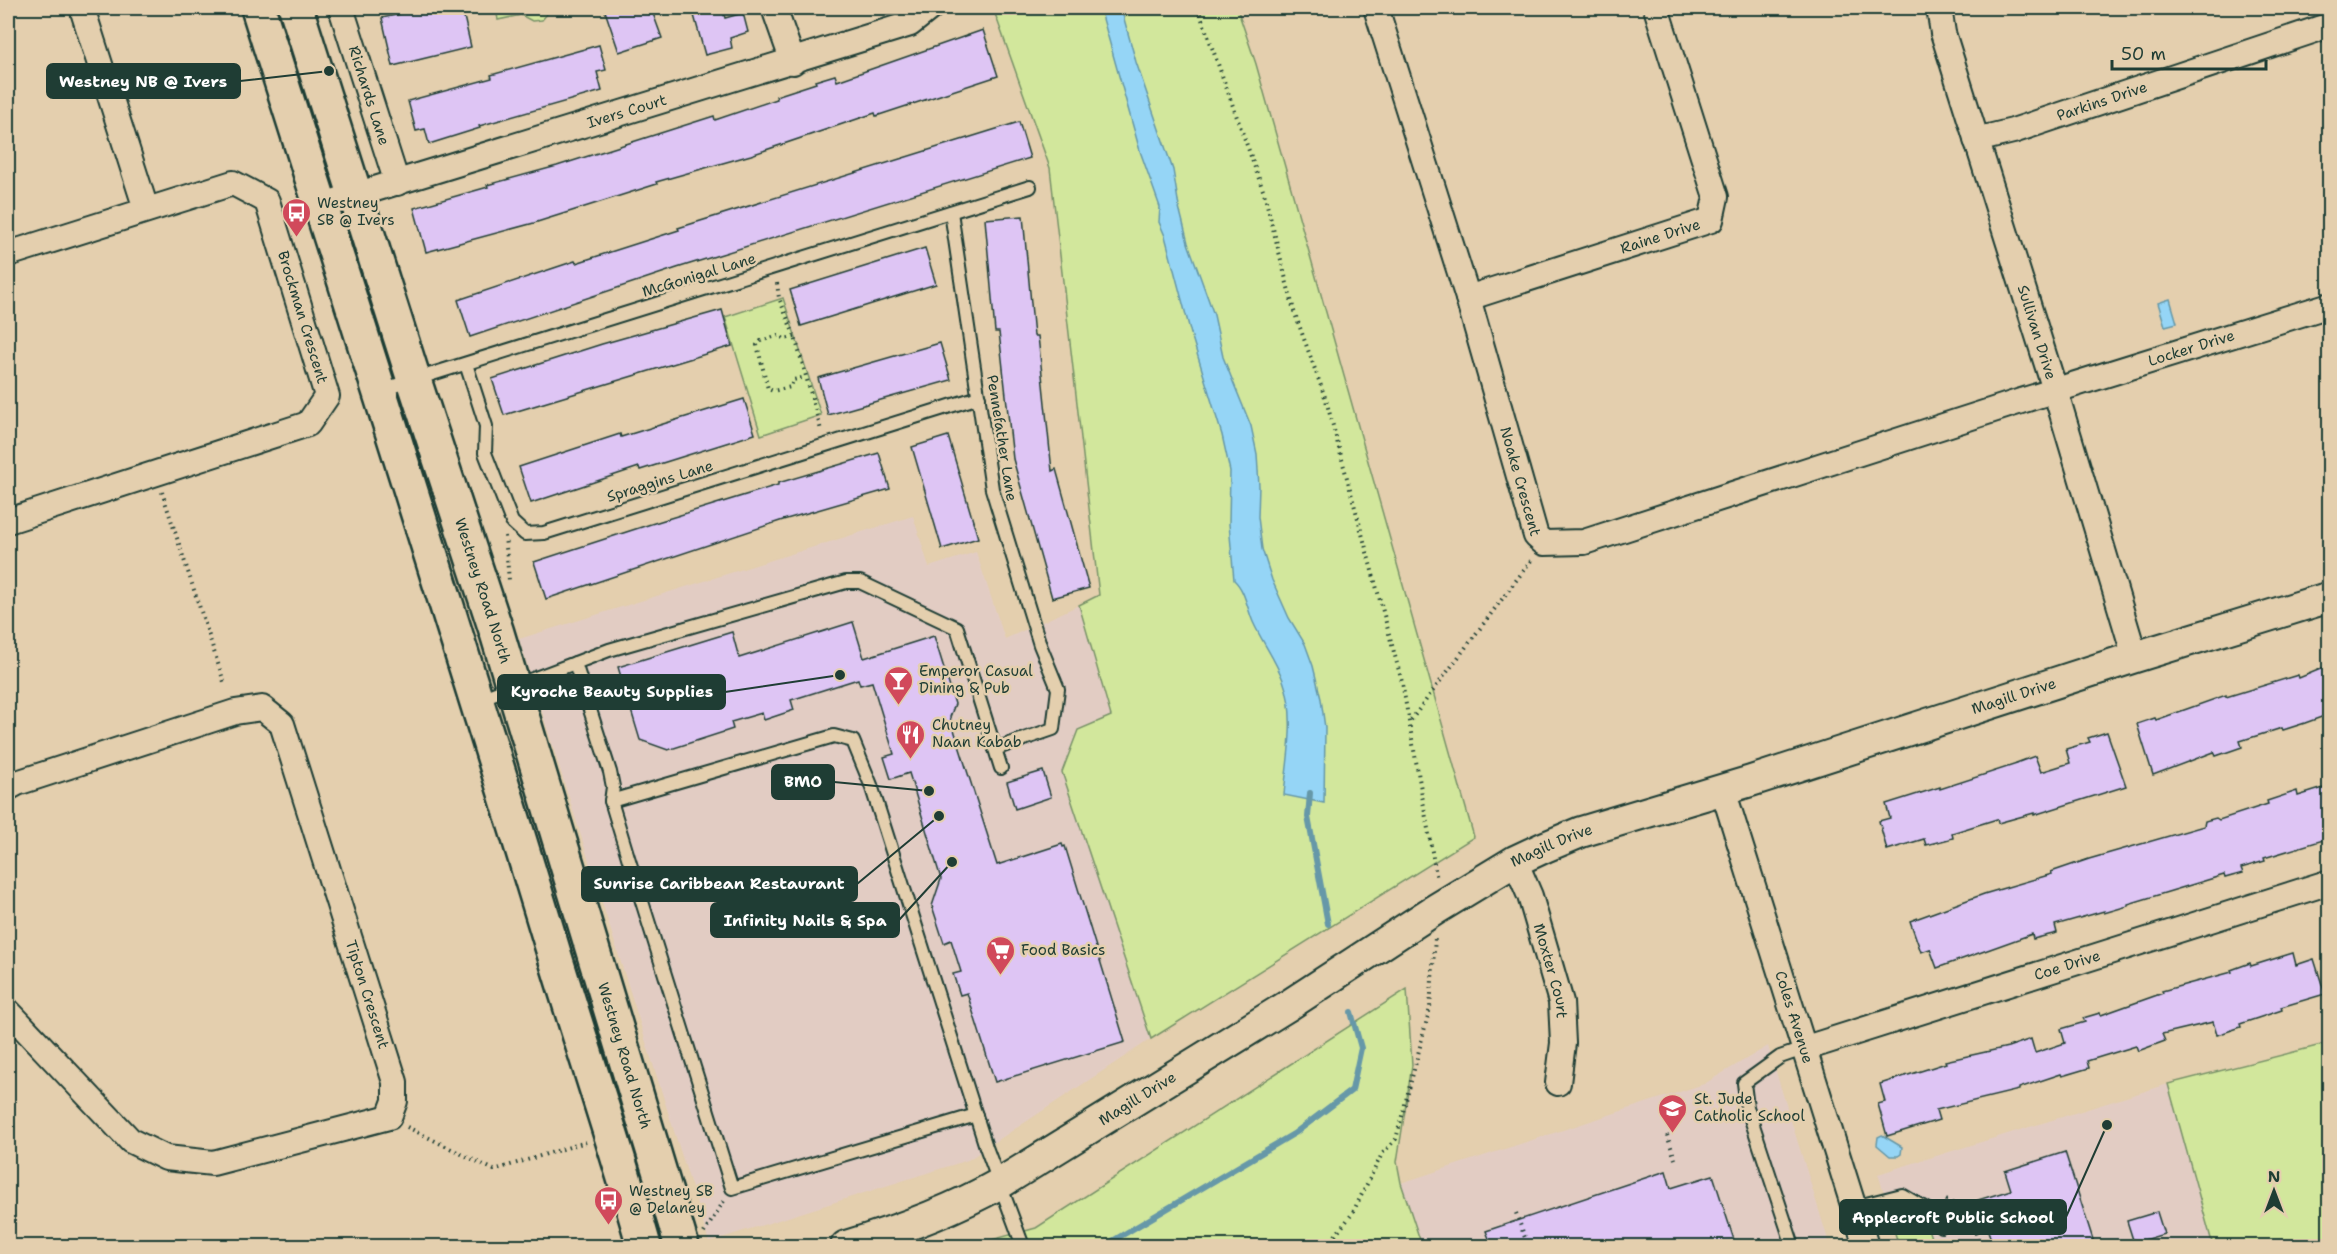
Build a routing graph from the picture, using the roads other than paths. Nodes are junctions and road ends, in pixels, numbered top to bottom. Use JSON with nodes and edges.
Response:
{"nodes":[{"id":1,"x":82,"y":8,"type":"edge"},
{"id":2,"x":258,"y":8,"type":"edge"},
{"id":3,"x":296,"y":8,"type":"edge"},
{"id":4,"x":341,"y":8,"type":"edge"},
{"id":5,"x":774,"y":8,"type":"edge"},
{"id":6,"x":930,"y":8,"type":"edge"},
{"id":7,"x":1376,"y":8,"type":"edge"},
{"id":8,"x":1656,"y":8,"type":"edge"},
{"id":9,"x":1939,"y":8,"type":"edge"},
{"id":10,"x":2330,"y":25,"type":"edge"},
{"id":11,"x":793,"y":62,"type":"junction"},
{"id":12,"x":1976,"y":140,"type":"junction"},
{"id":13,"x":397,"y":183,"type":"junction"},
{"id":14,"x":1030,"y":187,"type":"dead end"},
{"id":15,"x":355,"y":195,"type":"junction"},
{"id":16,"x":320,"y":206,"type":"junction"},
{"id":17,"x":146,"y":209,"type":"junction"},
{"id":18,"x":951,"y":212,"type":"junction"},
{"id":19,"x":8,"y":254,"type":"edge"},
{"id":20,"x":1468,"y":298,"type":"junction"},
{"id":21,"x":2330,"y":305,"type":"edge"},
{"id":22,"x":466,"y":364,"type":"junction"},
{"id":23,"x":414,"y":381,"type":"junction"},
{"id":24,"x":2055,"y":390,"type":"junction"},
{"id":25,"x":378,"y":391,"type":"junction"},
{"id":26,"x":980,"y":397,"type":"junction"},
{"id":27,"x":8,"y":521,"type":"edge"},
{"id":28,"x":2330,"y":597,"type":"edge"},
{"id":29,"x":2135,"y":657,"type":"junction"},
{"id":30,"x":575,"y":663,"type":"junction"},
{"id":31,"x":513,"y":688,"type":"junction"},
{"id":32,"x":477,"y":700,"type":"junction"},
{"id":33,"x":995,"y":749,"type":"junction"},
{"id":34,"x":1001,"y":768,"type":"dead end"},
{"id":35,"x":8,"y":788,"type":"edge"},
{"id":36,"x":1723,"y":790,"type":"junction"},
{"id":37,"x":611,"y":801,"type":"junction"},
{"id":38,"x":1515,"y":861,"type":"junction"},
{"id":39,"x":2330,"y":882,"type":"edge"},
{"id":40,"x":585,"y":992,"type":"junction"},
{"id":41,"x":8,"y":1011,"type":"edge"},
{"id":42,"x":1806,"y":1048,"type":"junction"},
{"id":43,"x":1558,"y":1083,"type":"dead end"},
{"id":44,"x":976,"y":1114,"type":"junction"},
{"id":45,"x":999,"y":1184,"type":"junction"},
{"id":46,"x":1854,"y":1207,"type":"junction"},
{"id":47,"x":1941,"y":1226,"type":"dead end"},
{"id":48,"x":691,"y":1242,"type":"edge"},
{"id":49,"x":644,"y":1246,"type":"edge"},
{"id":50,"x":846,"y":1246,"type":"edge"},
{"id":51,"x":1023,"y":1246,"type":"edge"},
{"id":52,"x":1793,"y":1246,"type":"edge"},
{"id":53,"x":1866,"y":1246,"type":"edge"}],
"edges":[{"from":1,"to":17,"type":"street"},
{"from":2,"to":16,"type":"main road","name":"Westney Road North"},
{"from":3,"to":15,"type":"main road","name":"Westney Road North"},
{"from":4,"to":13,"type":"street","name":"Richards Lane"},
{"from":5,"to":11,"type":"street"},
{"from":6,"to":11,"type":"street","name":"Ivers Court"},
{"from":7,"to":20,"type":"street","name":"Noake Crescent"},
{"from":8,"to":20,"type":"street","name":"Raine Drive"},
{"from":9,"to":12,"type":"street","name":"Sullivan Drive"},
{"from":10,"to":12,"type":"street","name":"Parkins Drive"},
{"from":11,"to":13,"type":"street","name":"Ivers Court"},
{"from":12,"to":24,"type":"street","name":"Sullivan Drive"},
{"from":13,"to":15,"type":"street","name":"Ivers Court"},
{"from":14,"to":18,"type":"lane","name":"McGonigal Lane"},
{"from":15,"to":16,"type":"street","name":"Ivers Court"},
{"from":15,"to":23,"type":"main road","name":"Westney Road North"},
{"from":16,"to":25,"type":"main road","name":"Westney Road North"},
{"from":17,"to":19,"type":"street","name":"Brockman Crescent"},
{"from":17,"to":27,"type":"street","name":"Brockman Crescent"},
{"from":18,"to":22,"type":"lane","name":"McGonigal Lane"},
{"from":18,"to":26,"type":"lane","name":"Pennefather Lane"},
{"from":20,"to":24,"type":"street","name":"Noake Crescent"},
{"from":21,"to":24,"type":"street","name":"Locker Drive"},
{"from":22,"to":23,"type":"lane","name":"McGonigal Lane"},
{"from":22,"to":26,"type":"lane","name":"Spraggins Lane"},
{"from":23,"to":25,"type":"lane","name":"McGonigal Lane"},
{"from":23,"to":31,"type":"main road","name":"Westney Road North"},
{"from":24,"to":29,"type":"street","name":"Sullivan Drive"},
{"from":25,"to":32,"type":"main road","name":"Westney Road North"},
{"from":26,"to":33,"type":"lane","name":"Pennefather Lane"},
{"from":28,"to":29,"type":"street","name":"Magill Drive"},
{"from":29,"to":36,"type":"street","name":"Magill Drive"},
{"from":30,"to":31,"type":"lane"},
{"from":30,"to":33,"type":"lane"},
{"from":30,"to":37,"type":"lane"},
{"from":31,"to":32,"type":"lane"},
{"from":31,"to":40,"type":"main road","name":"Westney Road North"},
{"from":32,"to":40,"type":"main road","name":"Westney Road North"},
{"from":33,"to":34,"type":"lane"},
{"from":35,"to":41,"type":"street","name":"Tipton Crescent"},
{"from":36,"to":38,"type":"street","name":"Magill Drive"},
{"from":36,"to":42,"type":"street","name":"Coles Avenue"},
{"from":37,"to":44,"type":"lane"},
{"from":37,"to":44,"type":"lane"},
{"from":38,"to":43,"type":"street","name":"Moxter Court"},
{"from":38,"to":45,"type":"street","name":"Magill Drive"},
{"from":39,"to":42,"type":"street","name":"Coe Drive"},
{"from":40,"to":48,"type":"main road","name":"Westney Road North"},
{"from":40,"to":49,"type":"main road","name":"Westney Road North"},
{"from":42,"to":46,"type":"street","name":"Coles Avenue"},
{"from":42,"to":52,"type":"lane"},
{"from":44,"to":45,"type":"lane"},
{"from":45,"to":50,"type":"street","name":"Magill Drive"},
{"from":45,"to":51,"type":"lane"},
{"from":46,"to":47,"type":"lane"},
{"from":46,"to":53,"type":"street","name":"Coles Avenue"}]}
